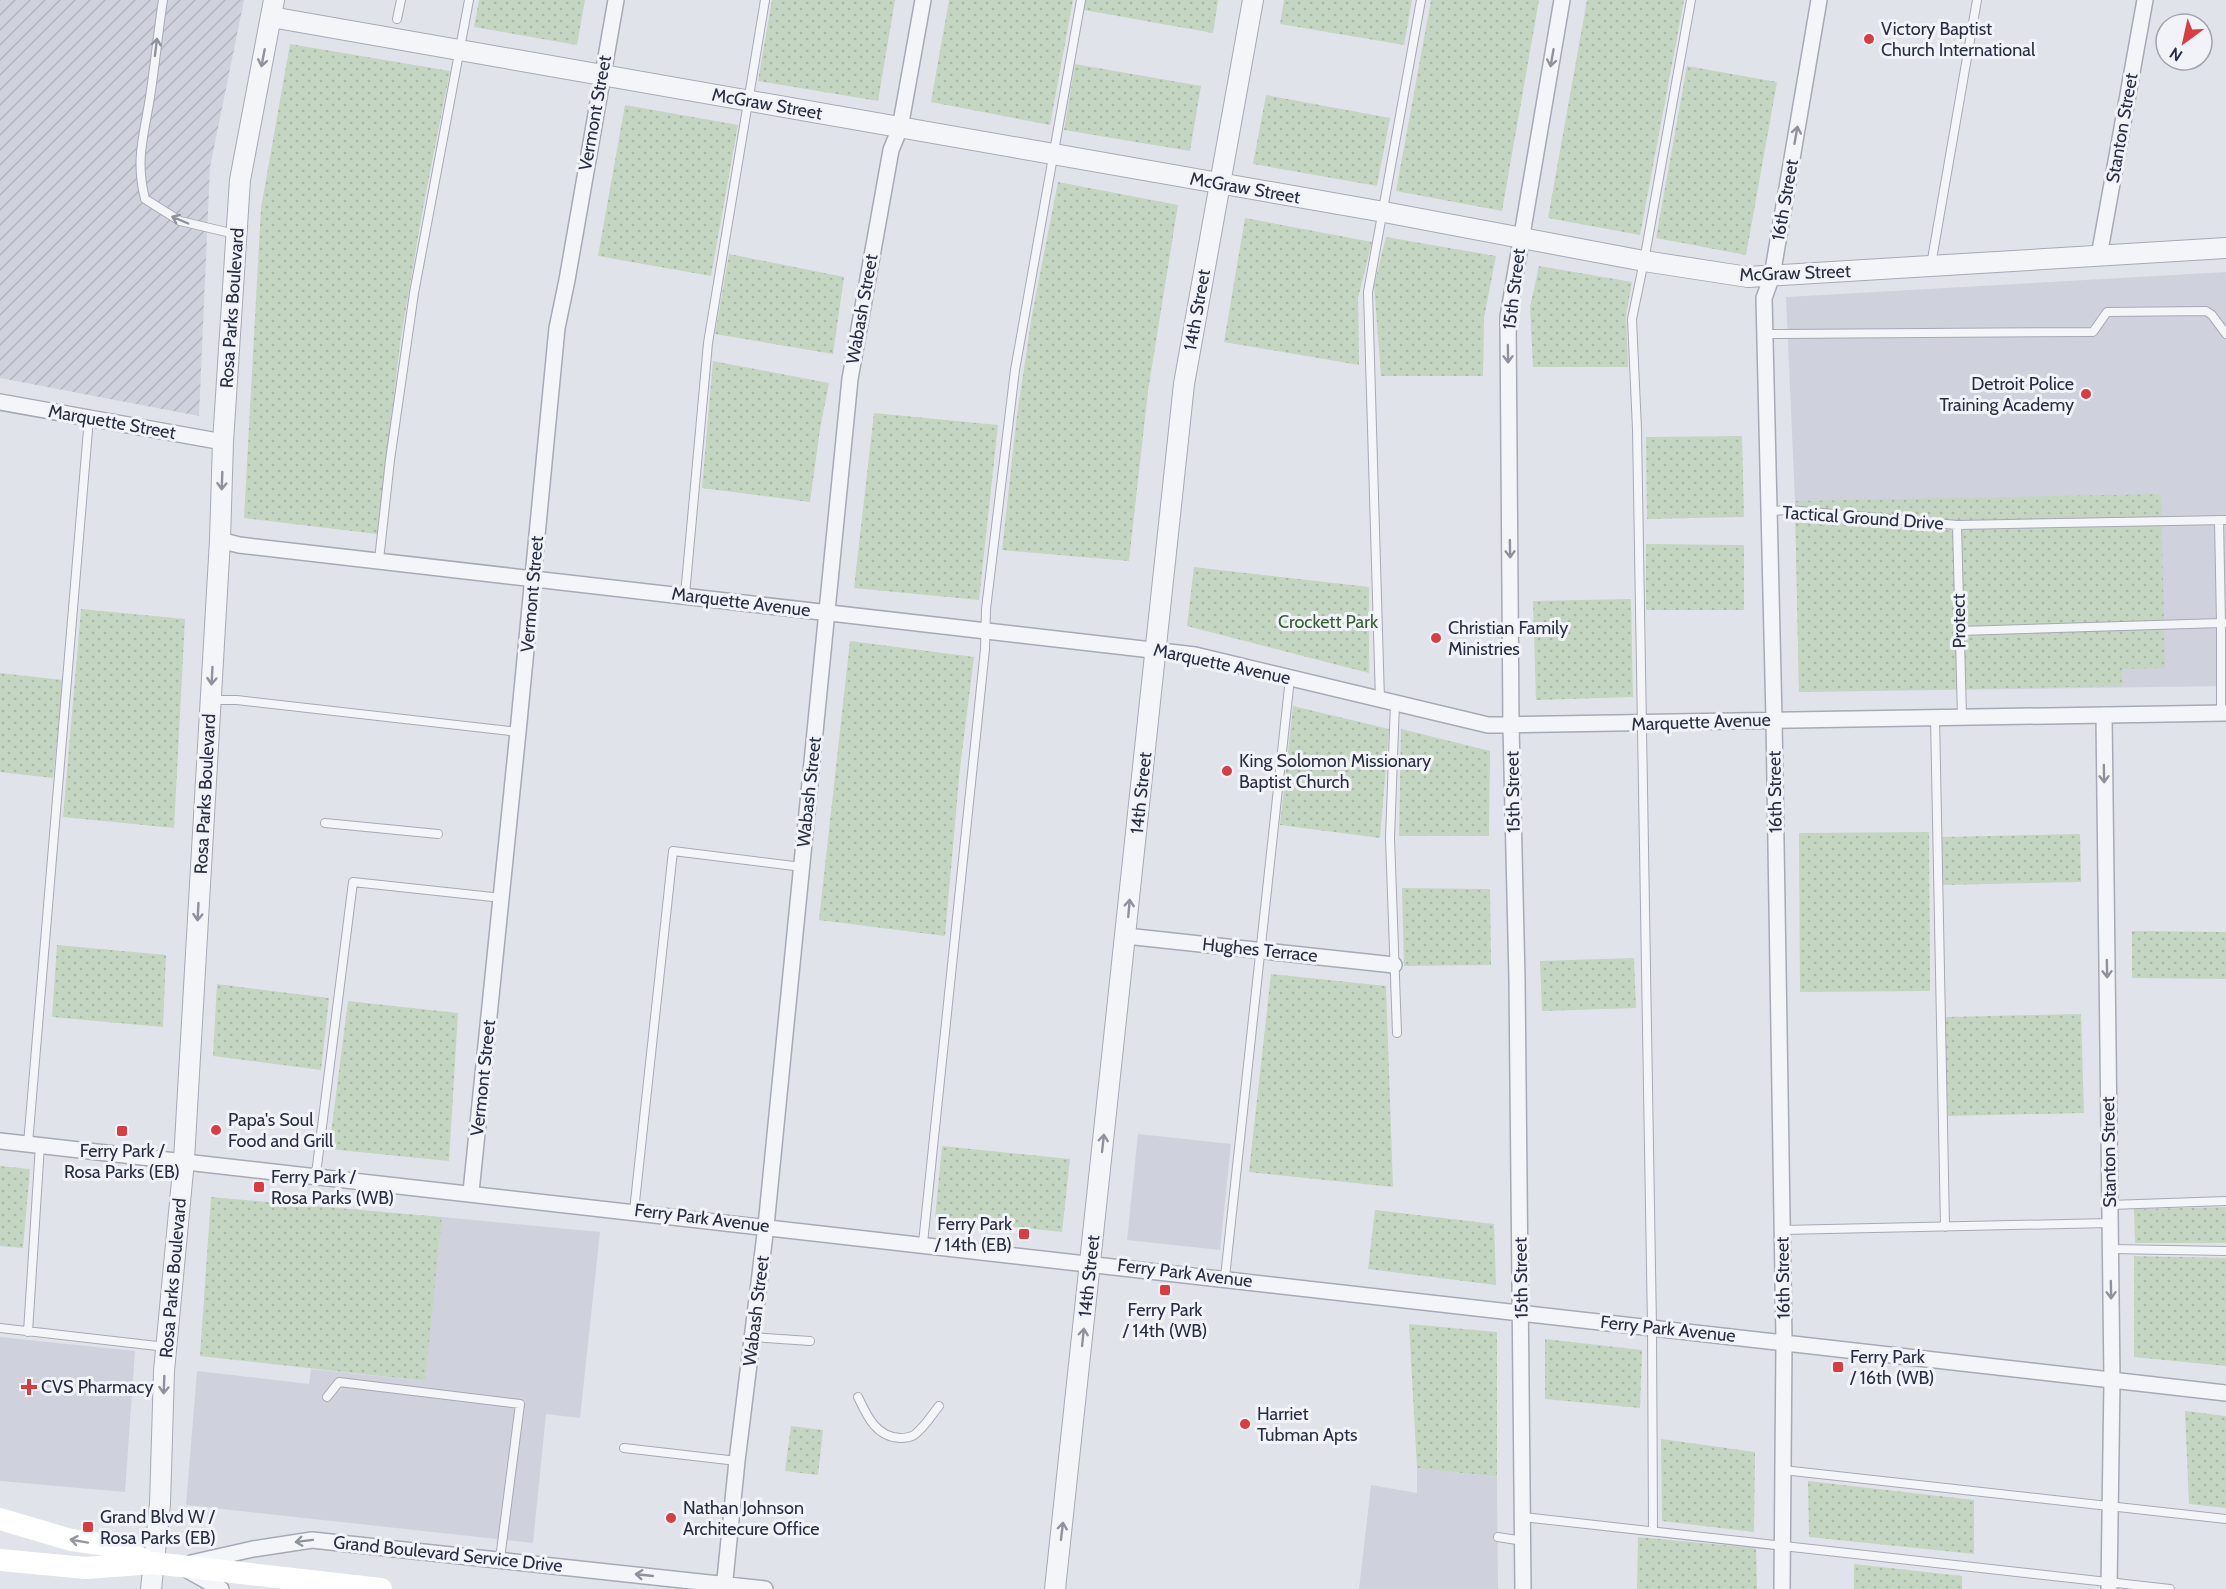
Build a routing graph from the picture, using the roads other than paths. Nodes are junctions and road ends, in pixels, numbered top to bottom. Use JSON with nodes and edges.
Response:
{"nodes":[{"id":1,"x":163,"y":0,"type":"edge"},
{"id":2,"x":401,"y":0,"type":"edge"},
{"id":3,"x":470,"y":0,"type":"edge"},
{"id":4,"x":616,"y":0,"type":"edge"},
{"id":5,"x":765,"y":0,"type":"edge"},
{"id":6,"x":923,"y":0,"type":"edge"},
{"id":7,"x":1081,"y":0,"type":"edge"},
{"id":8,"x":1253,"y":0,"type":"edge"},
{"id":9,"x":1421,"y":0,"type":"edge"},
{"id":10,"x":1562,"y":0,"type":"edge"},
{"id":11,"x":1691,"y":0,"type":"edge"},
{"id":12,"x":1819,"y":0,"type":"edge"},
{"id":13,"x":1977,"y":0,"type":"edge"},
{"id":14,"x":2145,"y":0,"type":"edge"},
{"id":15,"x":272,"y":8,"type":"edge"},
{"id":16,"x":397,"y":20,"type":"dead end"},
{"id":17,"x":460,"y":50,"type":"junction"},
{"id":18,"x":602,"y":74,"type":"junction"},
{"id":19,"x":748,"y":101,"type":"junction"},
{"id":20,"x":900,"y":128,"type":"junction"},
{"id":21,"x":1054,"y":155,"type":"junction"},
{"id":22,"x":1220,"y":184,"type":"junction"},
{"id":23,"x":1384,"y":212,"type":"junction"},
{"id":24,"x":237,"y":235,"type":"junction"},
{"id":25,"x":1521,"y":238,"type":"junction"},
{"id":26,"x":2226,"y":248,"type":"edge"},
{"id":27,"x":2099,"y":256,"type":"junction"},
{"id":28,"x":1644,"y":261,"type":"junction"},
{"id":29,"x":1931,"y":267,"type":"junction"},
{"id":30,"x":1772,"y":276,"type":"junction"},
{"id":31,"x":1765,"y":334,"type":"junction"},
{"id":32,"x":2226,"y":334,"type":"edge"},
{"id":33,"x":0,"y":402,"type":"edge"},
{"id":34,"x":89,"y":418,"type":"junction"},
{"id":35,"x":223,"y":442,"type":"junction"},
{"id":36,"x":1769,"y":511,"type":"junction"},
{"id":37,"x":2222,"y":520,"type":"edge"},
{"id":38,"x":1957,"y":525,"type":"junction"},
{"id":39,"x":220,"y":540,"type":"junction"},
{"id":40,"x":379,"y":560,"type":"junction"},
{"id":41,"x":534,"y":578,"type":"junction"},
{"id":42,"x":685,"y":595,"type":"junction"},
{"id":43,"x":827,"y":612,"type":"junction"},
{"id":44,"x":2224,"y":623,"type":"edge"},
{"id":45,"x":986,"y":630,"type":"junction"},
{"id":46,"x":1959,"y":631,"type":"junction"},
{"id":47,"x":1156,"y":650,"type":"junction"},
{"id":48,"x":1290,"y":678,"type":"junction"},
{"id":49,"x":1380,"y":699,"type":"junction"},
{"id":50,"x":211,"y":700,"type":"junction"},
{"id":51,"x":1395,"y":703,"type":"junction"},
{"id":52,"x":2224,"y":713,"type":"edge"},
{"id":53,"x":2104,"y":715,"type":"junction"},
{"id":54,"x":1935,"y":717,"type":"junction"},
{"id":55,"x":1962,"y":717,"type":"junction"},
{"id":56,"x":1774,"y":719,"type":"junction"},
{"id":57,"x":1641,"y":723,"type":"junction"},
{"id":58,"x":1511,"y":726,"type":"junction"},
{"id":59,"x":518,"y":732,"type":"junction"},
{"id":60,"x":325,"y":823,"type":"dead end"},
{"id":61,"x":438,"y":834,"type":"dead end"},
{"id":62,"x":802,"y":867,"type":"junction"},
{"id":63,"x":502,"y":898,"type":"junction"},
{"id":64,"x":1126,"y":936,"type":"junction"},
{"id":65,"x":1260,"y":950,"type":"junction"},
{"id":66,"x":1394,"y":965,"type":"junction"},
{"id":67,"x":1397,"y":1033,"type":"dead end"},
{"id":68,"x":0,"y":1141,"type":"edge"},
{"id":69,"x":34,"y":1145,"type":"junction"},
{"id":70,"x":184,"y":1160,"type":"junction"},
{"id":71,"x":316,"y":1174,"type":"junction"},
{"id":72,"x":471,"y":1192,"type":"junction"},
{"id":73,"x":2226,"y":1201,"type":"edge"},
{"id":74,"x":2110,"y":1205,"type":"junction"},
{"id":75,"x":633,"y":1210,"type":"junction"},
{"id":76,"x":2110,"y":1223,"type":"junction"},
{"id":77,"x":766,"y":1226,"type":"junction"},
{"id":78,"x":1945,"y":1227,"type":"junction"},
{"id":79,"x":1782,"y":1230,"type":"junction"},
{"id":80,"x":923,"y":1243,"type":"junction"},
{"id":81,"x":2110,"y":1249,"type":"junction"},
{"id":82,"x":2226,"y":1251,"type":"edge"},
{"id":83,"x":1090,"y":1262,"type":"junction"},
{"id":84,"x":1224,"y":1277,"type":"junction"},
{"id":85,"x":1521,"y":1312,"type":"junction"},
{"id":86,"x":1652,"y":1327,"type":"junction"},
{"id":87,"x":0,"y":1328,"type":"edge"},
{"id":88,"x":28,"y":1332,"type":"junction"},
{"id":89,"x":752,"y":1337,"type":"junction"},
{"id":90,"x":810,"y":1341,"type":"dead end"},
{"id":91,"x":1784,"y":1341,"type":"junction"},
{"id":92,"x":167,"y":1347,"type":"junction"},
{"id":93,"x":2112,"y":1380,"type":"junction"},
{"id":94,"x":2226,"y":1393,"type":"edge"},
{"id":95,"x":327,"y":1397,"type":"dead end"},
{"id":96,"x":858,"y":1397,"type":"dead end"},
{"id":97,"x":939,"y":1406,"type":"dead end"},
{"id":98,"x":624,"y":1448,"type":"dead end"},
{"id":99,"x":737,"y":1461,"type":"junction"},
{"id":100,"x":1783,"y":1470,"type":"junction"},
{"id":101,"x":2111,"y":1505,"type":"junction"},
{"id":102,"x":1523,"y":1517,"type":"junction"},
{"id":103,"x":0,"y":1519,"type":"edge"},
{"id":104,"x":2226,"y":1519,"type":"edge"},
{"id":105,"x":1653,"y":1531,"type":"junction"},
{"id":106,"x":1498,"y":1537,"type":"dead end"},
{"id":107,"x":1523,"y":1541,"type":"junction"},
{"id":108,"x":1782,"y":1546,"type":"junction"},
{"id":109,"x":500,"y":1559,"type":"junction"},
{"id":110,"x":0,"y":1560,"type":"edge"},
{"id":111,"x":154,"y":1563,"type":"junction"},
{"id":112,"x":179,"y":1566,"type":"junction"},
{"id":113,"x":2109,"y":1586,"type":"edge"},
{"id":114,"x":724,"y":1587,"type":"edge"},
{"id":115,"x":151,"y":1589,"type":"edge"},
{"id":116,"x":221,"y":1589,"type":"edge"},
{"id":117,"x":381,"y":1589,"type":"edge"},
{"id":118,"x":765,"y":1589,"type":"edge"},
{"id":119,"x":1055,"y":1589,"type":"edge"},
{"id":120,"x":1523,"y":1589,"type":"edge"},
{"id":121,"x":1782,"y":1589,"type":"edge"},
{"id":122,"x":2170,"y":1589,"type":"edge"}],
"edges":[{"from":24,"to":1,"type":"lane","one_way":true},
{"from":2,"to":16,"type":"lane"},
{"from":3,"to":17,"type":"lane"},
{"from":4,"to":18,"type":"street","name":"Vermont Street"},
{"from":5,"to":19,"type":"lane"},
{"from":6,"to":20,"type":"street","name":"Wabash Street"},
{"from":7,"to":21,"type":"lane"},
{"from":8,"to":22,"type":"street","name":"14th Street"},
{"from":9,"to":23,"type":"lane"},
{"from":10,"to":25,"type":"street","name":"15th Street","one_way":true},
{"from":11,"to":28,"type":"lane"},
{"from":30,"to":12,"type":"street","name":"16th Street","one_way":true},
{"from":13,"to":29,"type":"lane"},
{"from":14,"to":27,"type":"street","name":"Stanton Street"},
{"from":15,"to":17,"type":"street","name":"McGraw Street"},
{"from":15,"to":24,"type":"street","name":"Rosa Parks Boulevard","one_way":true},
{"from":17,"to":18,"type":"street","name":"McGraw Street"},
{"from":17,"to":40,"type":"lane"},
{"from":18,"to":19,"type":"street","name":"McGraw Street"},
{"from":18,"to":41,"type":"street","name":"Vermont Street"},
{"from":19,"to":20,"type":"street","name":"McGraw Street"},
{"from":19,"to":42,"type":"lane"},
{"from":20,"to":21,"type":"street","name":"McGraw Street"},
{"from":20,"to":43,"type":"street","name":"Wabash Street"},
{"from":21,"to":22,"type":"street","name":"McGraw Street"},
{"from":21,"to":45,"type":"lane"},
{"from":22,"to":23,"type":"street","name":"McGraw Street"},
{"from":22,"to":47,"type":"street","name":"14th Street"},
{"from":23,"to":25,"type":"street","name":"McGraw Street"},
{"from":23,"to":49,"type":"lane"},
{"from":24,"to":35,"type":"street","name":"Rosa Parks Boulevard"},
{"from":25,"to":28,"type":"street","name":"McGraw Street"},
{"from":25,"to":58,"type":"street","name":"15th Street","one_way":true},
{"from":26,"to":27,"type":"street","name":"McGraw Street"},
{"from":27,"to":29,"type":"street","name":"McGraw Street"},
{"from":28,"to":30,"type":"street","name":"McGraw Street"},
{"from":28,"to":57,"type":"lane"},
{"from":29,"to":30,"type":"street","name":"McGraw Street"},
{"from":30,"to":31,"type":"street","name":"16th Street"},
{"from":31,"to":32,"type":"lane"},
{"from":31,"to":36,"type":"street","name":"16th Street"},
{"from":33,"to":34,"type":"street","name":"Marquette Street"},
{"from":34,"to":35,"type":"street","name":"Marquette Street"},
{"from":34,"to":69,"type":"lane"},
{"from":35,"to":39,"type":"street","name":"Rosa Parks Boulevard","one_way":true},
{"from":36,"to":38,"type":"lane","name":"Tactical Ground Drive"},
{"from":36,"to":56,"type":"street","name":"16th Street"},
{"from":37,"to":38,"type":"lane","name":"Tactical Ground Drive"},
{"from":37,"to":44,"type":"lane"},
{"from":38,"to":46,"type":"lane","name":"Protect"},
{"from":39,"to":40,"type":"street","name":"Marquette Avenue"},
{"from":39,"to":50,"type":"street","name":"Rosa Parks Boulevard","one_way":true},
{"from":40,"to":41,"type":"street","name":"Marquette Avenue"},
{"from":41,"to":42,"type":"street","name":"Marquette Avenue"},
{"from":41,"to":59,"type":"street","name":"Vermont Street"},
{"from":42,"to":43,"type":"street","name":"Marquette Avenue"},
{"from":43,"to":45,"type":"street","name":"Marquette Avenue"},
{"from":43,"to":62,"type":"street","name":"Wabash Street"},
{"from":44,"to":46,"type":"lane"},
{"from":44,"to":52,"type":"lane"},
{"from":45,"to":47,"type":"street","name":"Marquette Avenue"},
{"from":45,"to":80,"type":"lane"},
{"from":46,"to":55,"type":"lane","name":"Protect"},
{"from":47,"to":48,"type":"street","name":"Marquette Avenue"},
{"from":64,"to":47,"type":"street","name":"14th Street","one_way":true},
{"from":48,"to":49,"type":"street","name":"Marquette Avenue"},
{"from":48,"to":65,"type":"lane"},
{"from":49,"to":51,"type":"street","name":"Marquette Avenue"},
{"from":50,"to":59,"type":"lane"},
{"from":50,"to":70,"type":"street","name":"Rosa Parks Boulevard","one_way":true},
{"from":51,"to":58,"type":"street","name":"Marquette Avenue"},
{"from":51,"to":66,"type":"lane"},
{"from":52,"to":53,"type":"street","name":"Marquette Avenue"},
{"from":53,"to":55,"type":"street","name":"Marquette Avenue"},
{"from":53,"to":74,"type":"street","name":"Stanton Street","one_way":true},
{"from":54,"to":55,"type":"street","name":"Marquette Avenue"},
{"from":54,"to":56,"type":"street","name":"Marquette Avenue"},
{"from":54,"to":78,"type":"lane"},
{"from":56,"to":57,"type":"street","name":"Marquette Avenue"},
{"from":56,"to":79,"type":"street","name":"16th Street"},
{"from":57,"to":58,"type":"street","name":"Marquette Avenue"},
{"from":57,"to":86,"type":"lane"},
{"from":58,"to":85,"type":"street","name":"15th Street"},
{"from":59,"to":63,"type":"street","name":"Vermont Street"},
{"from":60,"to":61,"type":"lane"},
{"from":62,"to":75,"type":"lane"},
{"from":62,"to":77,"type":"street","name":"Wabash Street"},
{"from":63,"to":71,"type":"lane"},
{"from":63,"to":72,"type":"street","name":"Vermont Street"},
{"from":64,"to":65,"type":"street","name":"Hughes Terrace"},
{"from":83,"to":64,"type":"street","name":"14th Street","one_way":true},
{"from":65,"to":66,"type":"street","name":"Hughes Terrace"},
{"from":65,"to":84,"type":"lane"},
{"from":66,"to":67,"type":"lane"},
{"from":68,"to":69,"type":"street","name":"Ferry Park Avenue"},
{"from":69,"to":70,"type":"street","name":"Ferry Park Avenue"},
{"from":69,"to":88,"type":"lane"},
{"from":70,"to":71,"type":"street","name":"Ferry Park Avenue"},
{"from":70,"to":92,"type":"street","name":"Rosa Parks Boulevard"},
{"from":71,"to":72,"type":"street","name":"Ferry Park Avenue"},
{"from":72,"to":75,"type":"street","name":"Ferry Park Avenue"},
{"from":73,"to":74,"type":"lane"},
{"from":74,"to":76,"type":"street","name":"Stanton Street"},
{"from":75,"to":77,"type":"street","name":"Ferry Park Avenue"},
{"from":76,"to":78,"type":"lane"},
{"from":76,"to":81,"type":"street","name":"Stanton Street"},
{"from":77,"to":80,"type":"street","name":"Ferry Park Avenue"},
{"from":77,"to":89,"type":"street","name":"Wabash Street"},
{"from":78,"to":79,"type":"lane"},
{"from":79,"to":91,"type":"street","name":"16th Street"},
{"from":80,"to":83,"type":"street","name":"Ferry Park Avenue"},
{"from":81,"to":82,"type":"lane"},
{"from":81,"to":93,"type":"street","name":"Stanton Street","one_way":true},
{"from":83,"to":84,"type":"street","name":"Ferry Park Avenue"},
{"from":119,"to":83,"type":"street","name":"14th Street","one_way":true},
{"from":84,"to":85,"type":"street","name":"Ferry Park Avenue"},
{"from":85,"to":86,"type":"street","name":"Ferry Park Avenue"},
{"from":85,"to":102,"type":"street","name":"15th Street"},
{"from":86,"to":91,"type":"street","name":"Ferry Park Avenue"},
{"from":86,"to":105,"type":"lane"},
{"from":87,"to":88,"type":"lane"},
{"from":88,"to":92,"type":"lane"},
{"from":89,"to":90,"type":"lane"},
{"from":89,"to":99,"type":"street","name":"Wabash Street"},
{"from":91,"to":93,"type":"street","name":"Ferry Park Avenue"},
{"from":91,"to":100,"type":"street","name":"16th Street"},
{"from":92,"to":111,"type":"street","name":"Rosa Parks Boulevard","one_way":true},
{"from":93,"to":94,"type":"street","name":"Ferry Park Avenue"},
{"from":93,"to":101,"type":"street","name":"Stanton Street"},
{"from":95,"to":109,"type":"lane"},
{"from":96,"to":97,"type":"lane"},
{"from":98,"to":99,"type":"lane"},
{"from":99,"to":114,"type":"street","name":"Wabash Street"},
{"from":100,"to":101,"type":"lane"},
{"from":100,"to":108,"type":"street","name":"16th Street"},
{"from":101,"to":104,"type":"lane"},
{"from":101,"to":113,"type":"street","name":"Stanton Street"},
{"from":102,"to":105,"type":"lane"},
{"from":102,"to":107,"type":"street","name":"15th Street"},
{"from":111,"to":103,"type":"main road","one_way":true},
{"from":105,"to":108,"type":"lane"},
{"from":106,"to":107,"type":"lane"},
{"from":107,"to":120,"type":"street","name":"15th Street"},
{"from":108,"to":113,"type":"lane"},
{"from":108,"to":121,"type":"street","name":"16th Street"},
{"from":109,"to":112,"type":"street","name":"Grand Boulevard Service Drive","one_way":true},
{"from":114,"to":109,"type":"street","name":"Grand Boulevard Service Drive","one_way":true},
{"from":110,"to":111,"type":"main road"},
{"from":111,"to":112,"type":"main road"},
{"from":111,"to":115,"type":"street","name":"Rosa Parks Boulevard"},
{"from":112,"to":116,"type":"street"},
{"from":112,"to":117,"type":"main road"},
{"from":113,"to":122,"type":"lane"},
{"from":114,"to":118,"type":"street","name":"Grand Boulevard Service Drive"}]}
